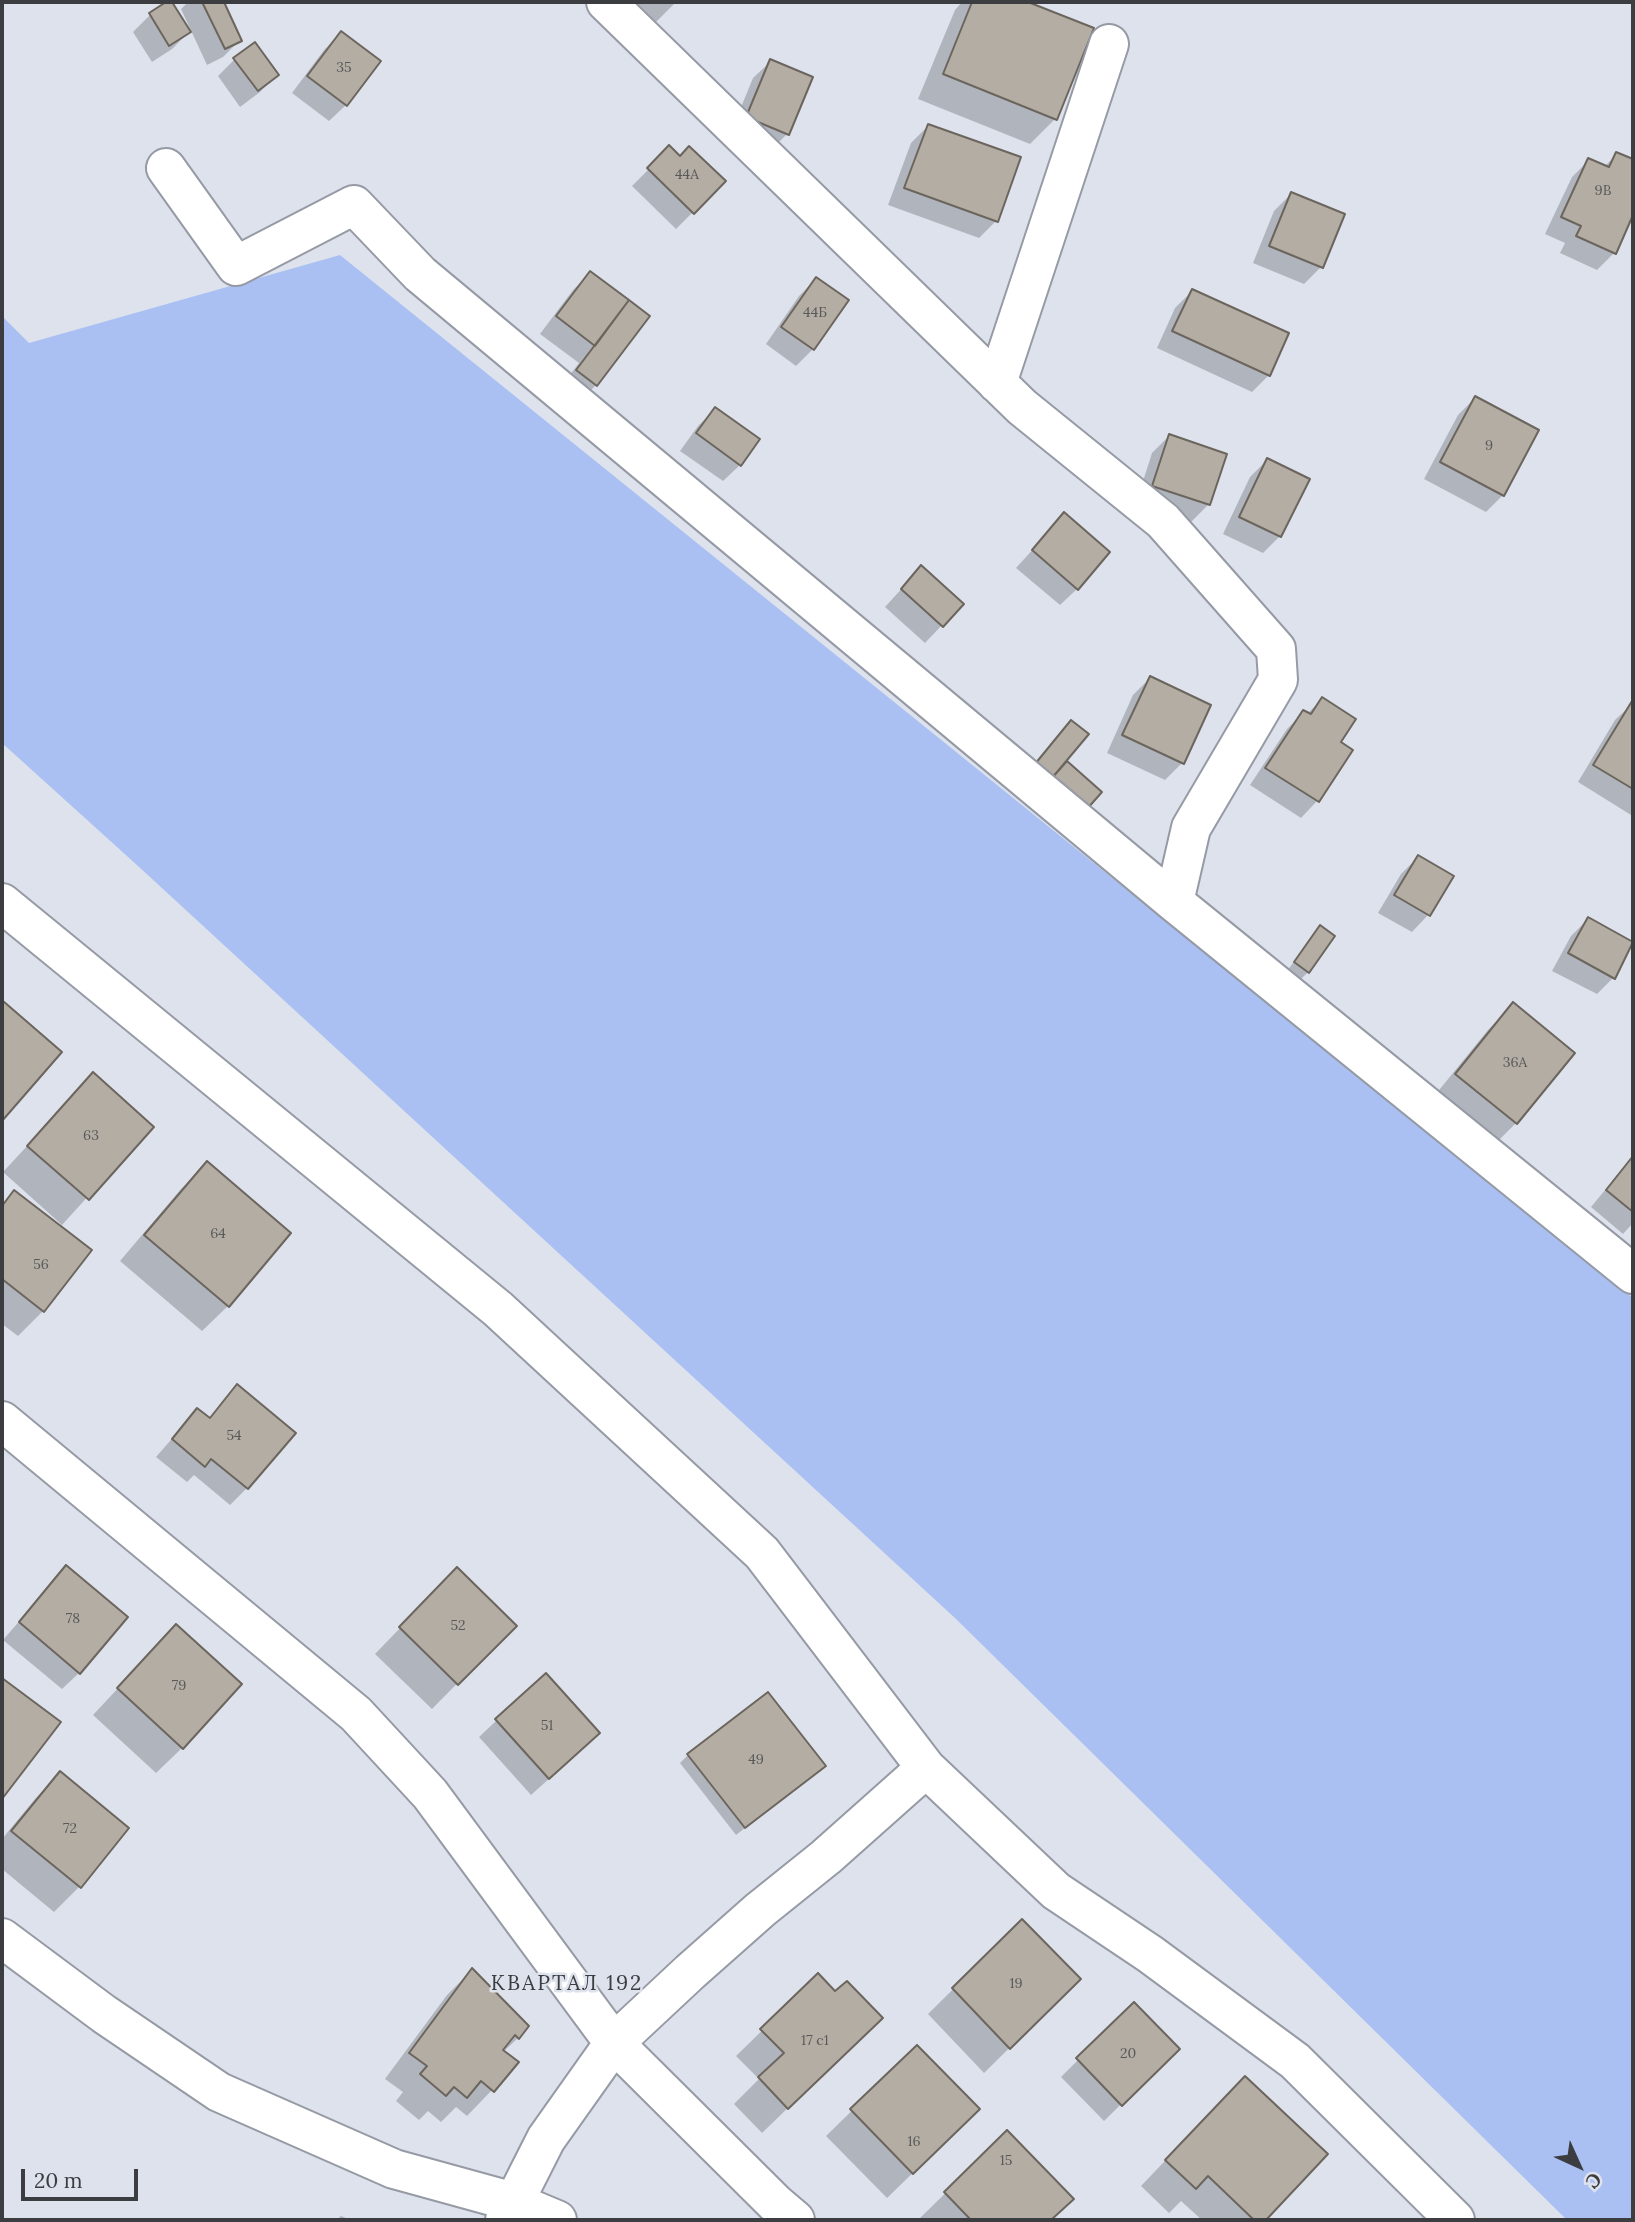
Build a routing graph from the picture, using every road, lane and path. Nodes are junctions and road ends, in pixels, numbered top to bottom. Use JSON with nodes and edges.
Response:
{"nodes":[{"id":1,"x":606,"y":2,"type":"edge"},
{"id":2,"x":1109,"y":44,"type":"dead end"},
{"id":3,"x":166,"y":168,"type":"dead end"},
{"id":4,"x":997,"y":383,"type":"junction"},
{"id":5,"x":1174,"y":902,"type":"junction"},
{"id":6,"x":2,"y":903,"type":"edge"},
{"id":7,"x":1633,"y":1274,"type":"edge"},
{"id":8,"x":2,"y":1421,"type":"edge"},
{"id":9,"x":926,"y":1768,"type":"junction"},
{"id":10,"x":2,"y":1938,"type":"edge"},
{"id":11,"x":614,"y":2043,"type":"junction"},
{"id":12,"x":509,"y":2211,"type":"edge"},
{"id":13,"x":557,"y":2220,"type":"edge"},
{"id":14,"x":795,"y":2220,"type":"edge"},
{"id":15,"x":1455,"y":2220,"type":"edge"}],
"edges":[{"from":1,"to":4,"type":"street"},
{"from":2,"to":4,"type":"street"},
{"from":3,"to":5,"type":"street"},
{"from":4,"to":5,"type":"street"},
{"from":5,"to":7,"type":"street"},
{"from":6,"to":9,"type":"street"},
{"from":8,"to":11,"type":"street"},
{"from":9,"to":11,"type":"street"},
{"from":9,"to":15,"type":"street"},
{"from":10,"to":12,"type":"street"},
{"from":11,"to":12,"type":"street"},
{"from":11,"to":14,"type":"street"},
{"from":12,"to":13,"type":"street"}]}
